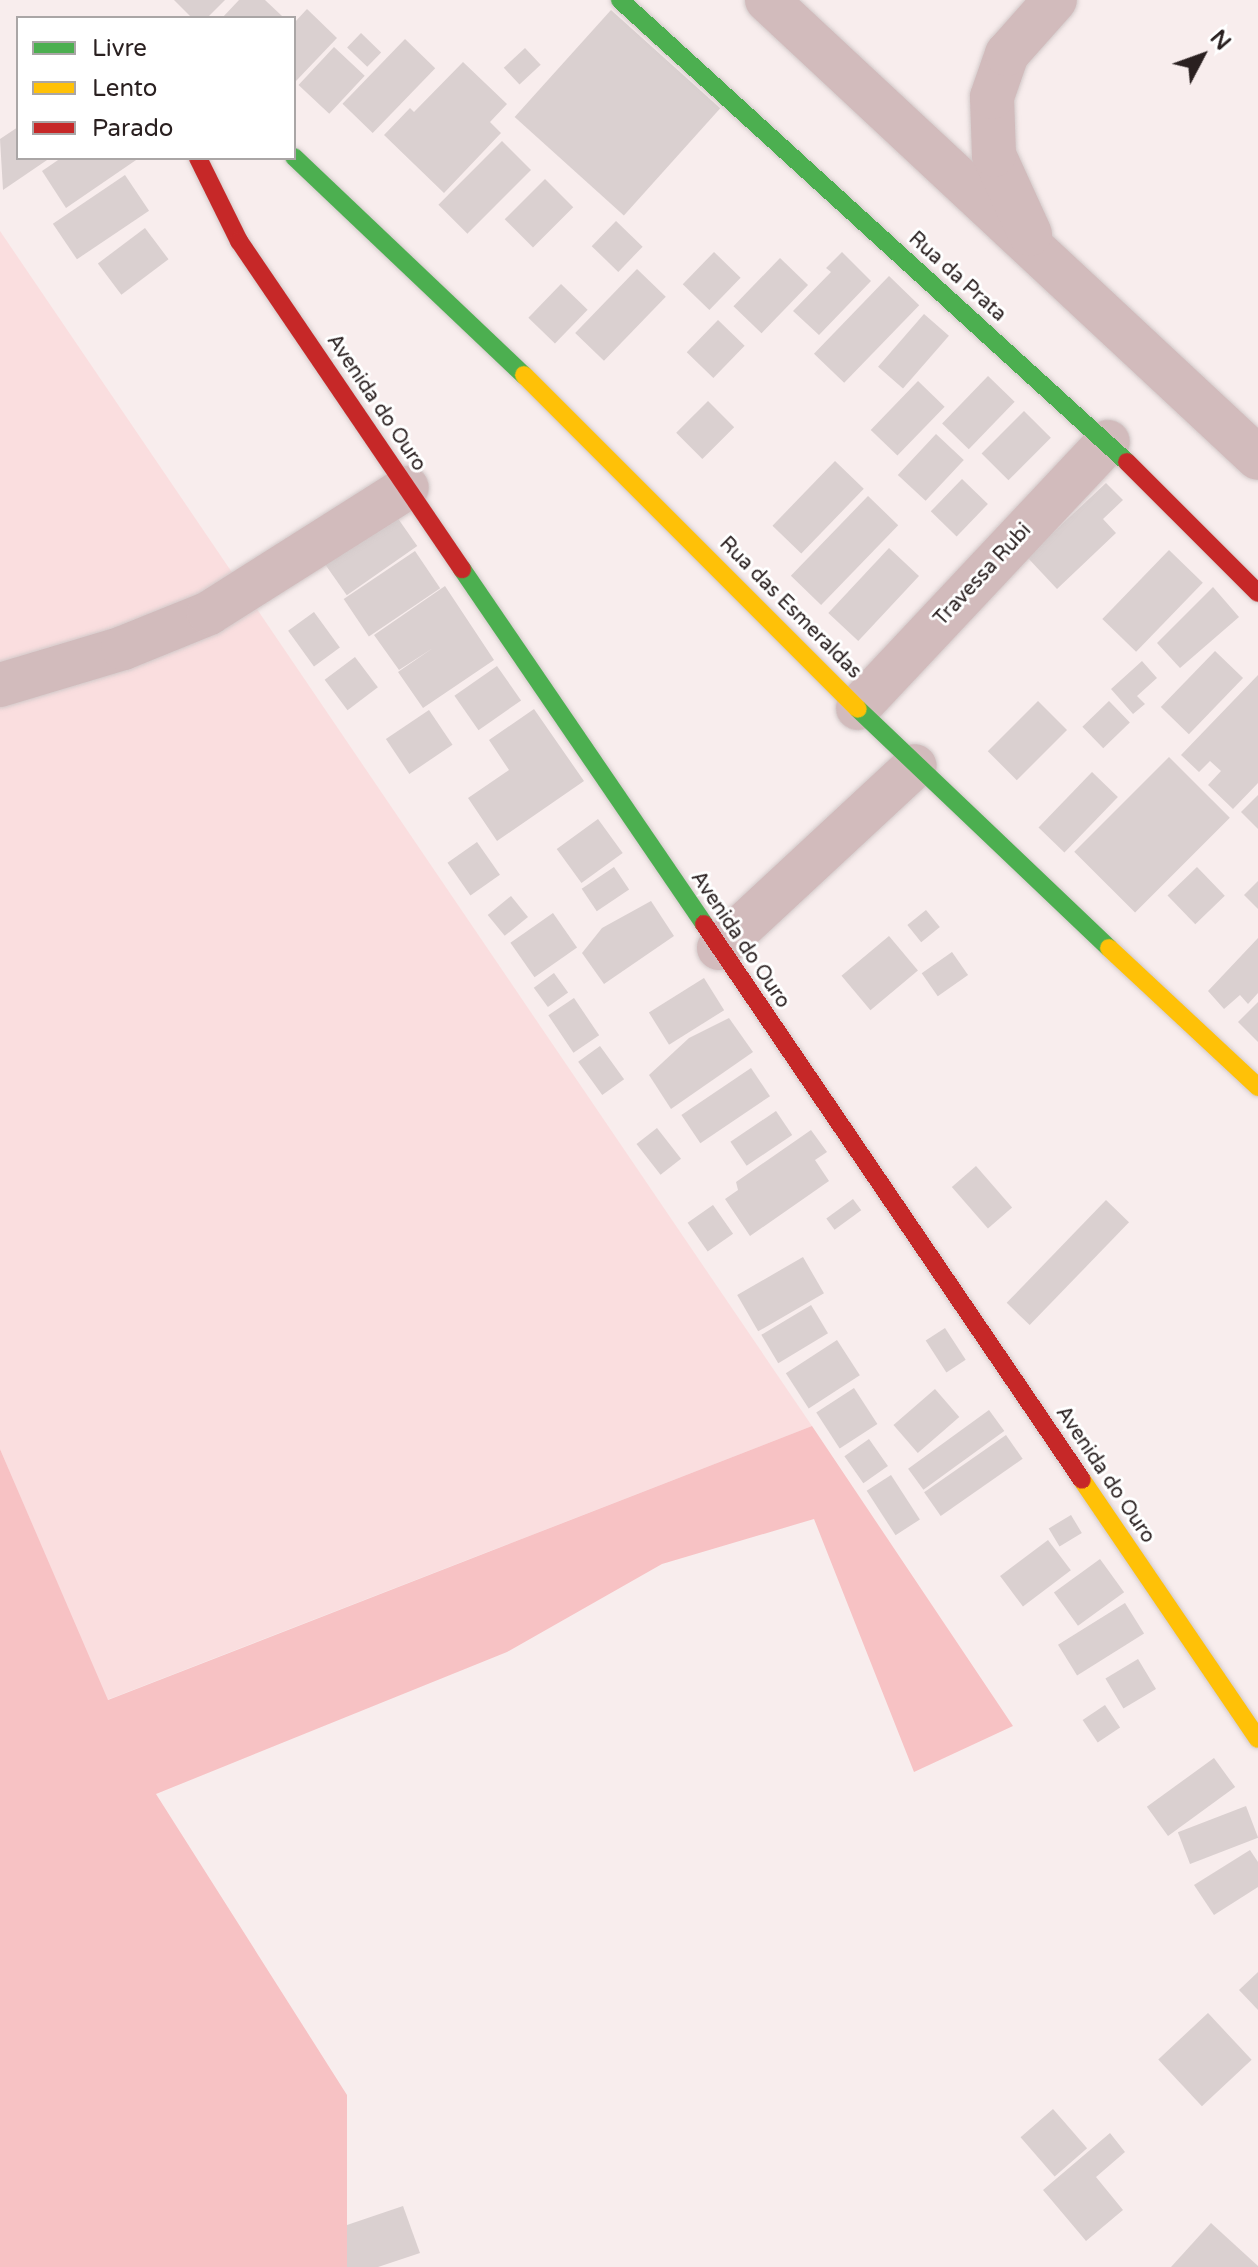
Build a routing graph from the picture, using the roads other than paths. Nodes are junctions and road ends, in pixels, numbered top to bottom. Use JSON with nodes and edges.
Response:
{"nodes":[{"id":1,"x":620,"y":0,"type":"edge"},
{"id":2,"x":767,"y":0,"type":"edge"},
{"id":3,"x":1055,"y":0,"type":"edge"},
{"id":4,"x":296,"y":159,"type":"edge"},
{"id":5,"x":199,"y":160,"type":"edge"},
{"id":6,"x":1040,"y":254,"type":"junction"},
{"id":7,"x":1108,"y":442,"type":"junction"},
{"id":8,"x":1258,"y":458,"type":"edge"},
{"id":9,"x":407,"y":488,"type":"junction"},
{"id":10,"x":1258,"y":593,"type":"edge"},
{"id":11,"x":0,"y":685,"type":"edge"},
{"id":12,"x":858,"y":708,"type":"junction"},
{"id":13,"x":915,"y":766,"type":"junction"},
{"id":14,"x":719,"y":948,"type":"junction"},
{"id":15,"x":1258,"y":1087,"type":"edge"},
{"id":16,"x":1258,"y":1739,"type":"edge"}],
"edges":[{"from":1,"to":7,"type":"street","name":"Rua da Prata"},
{"from":2,"to":6,"type":"street"},
{"from":3,"to":6,"type":"street"},
{"from":4,"to":12,"type":"street","name":"Rua das Esmeraldas"},
{"from":5,"to":9,"type":"street","name":"Avenida do Ouro"},
{"from":6,"to":8,"type":"street"},
{"from":7,"to":10,"type":"street","name":"Rua da Prata"},
{"from":7,"to":12,"type":"street","name":"Travessa Rubi"},
{"from":9,"to":11,"type":"street"},
{"from":9,"to":14,"type":"street","name":"Avenida do Ouro"},
{"from":12,"to":13,"type":"street","name":"Rua das Esmeraldas"},
{"from":13,"to":14,"type":"street"},
{"from":13,"to":15,"type":"street","name":"Rua das Esmeraldas"},
{"from":14,"to":16,"type":"street","name":"Avenida do Ouro"}]}
